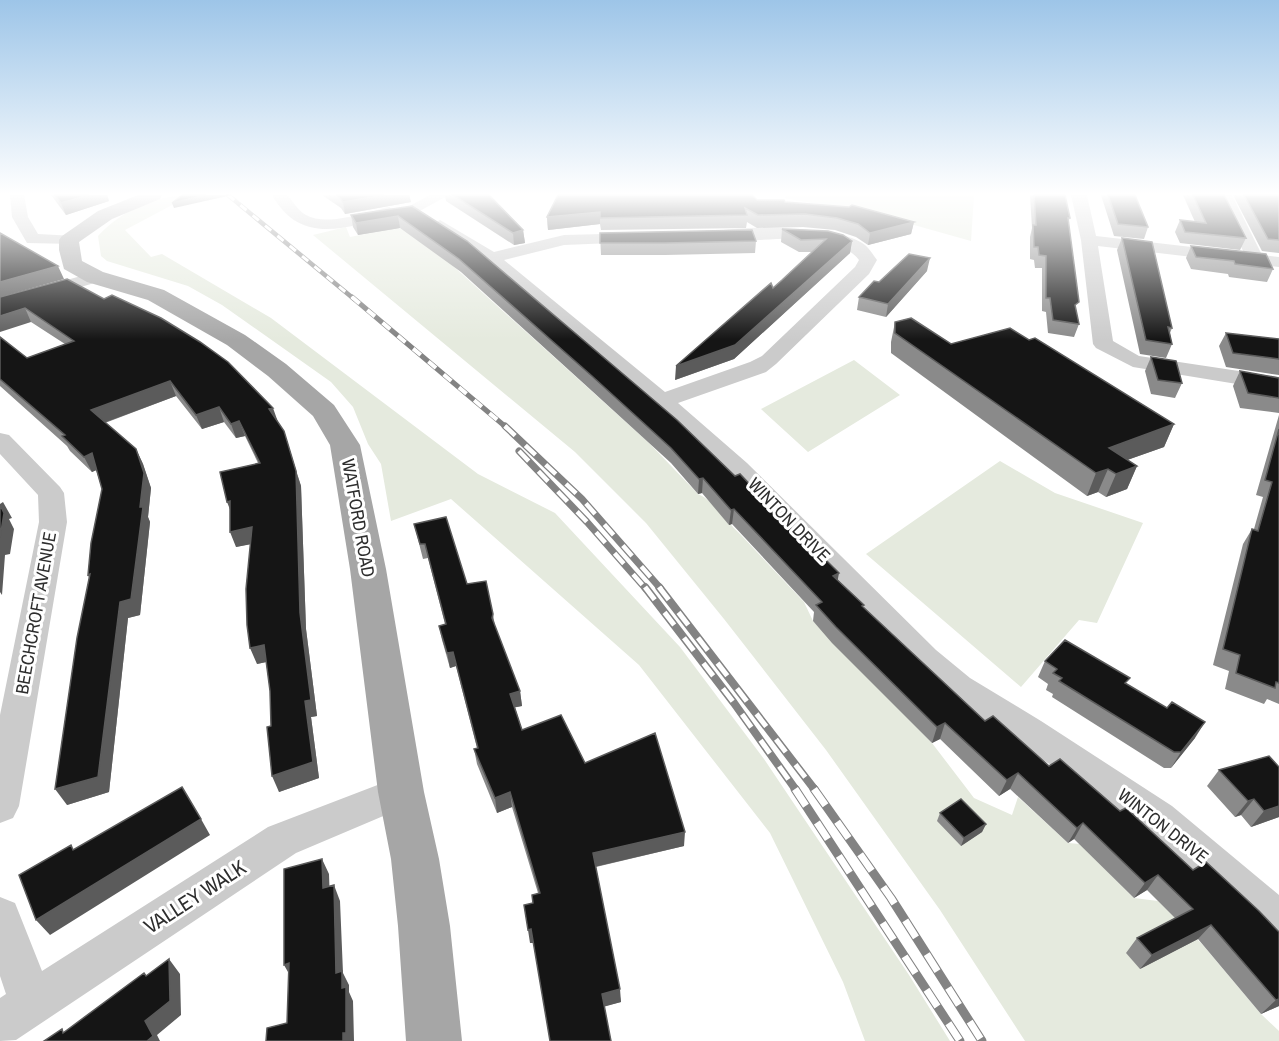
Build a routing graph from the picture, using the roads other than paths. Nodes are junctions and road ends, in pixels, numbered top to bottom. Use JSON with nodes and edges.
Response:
{"nodes":[{"id":1,"x":69,"y":244,"type":"edge"},
{"id":2,"x":470,"y":244,"type":"edge"},
{"id":3,"x":549,"y":244,"type":"edge"},
{"id":4,"x":848,"y":244,"type":"edge"},
{"id":5,"x":1090,"y":244,"type":"edge"},
{"id":6,"x":1119,"y":244,"type":"edge"},
{"id":7,"x":1248,"y":244,"type":"edge"},
{"id":8,"x":491,"y":258,"type":"junction"},
{"id":9,"x":1256,"y":260,"type":"junction"},
{"id":10,"x":1279,"y":262,"type":"edge"},
{"id":11,"x":95,"y":277,"type":"junction"},
{"id":12,"x":0,"y":305,"type":"edge"},
{"id":13,"x":1279,"y":384,"type":"edge"},
{"id":14,"x":664,"y":400,"type":"junction"},
{"id":15,"x":0,"y":440,"type":"edge"},
{"id":16,"x":401,"y":792,"type":"junction"},
{"id":17,"x":0,"y":806,"type":"edge"},
{"id":18,"x":0,"y":917,"type":"edge"},
{"id":19,"x":1279,"y":922,"type":"edge"},
{"id":20,"x":16,"y":1014,"type":"edge"},
{"id":21,"x":434,"y":1041,"type":"edge"}],
"edges":[{"from":1,"to":11,"type":"main road","name":"WATFORD ROAD"},
{"from":2,"to":8,"type":"street","name":"WINTON DRIVE"},
{"from":3,"to":8,"type":"street"},
{"from":4,"to":14,"type":"street"},
{"from":5,"to":13,"type":"street"},
{"from":6,"to":9,"type":"street"},
{"from":7,"to":9,"type":"street"},
{"from":8,"to":14,"type":"street","name":"WINTON DRIVE"},
{"from":9,"to":10,"type":"street"},
{"from":11,"to":12,"type":"street"},
{"from":11,"to":16,"type":"main road","name":"WATFORD ROAD"},
{"from":14,"to":19,"type":"street","name":"WINTON DRIVE"},
{"from":15,"to":17,"type":"street","name":"BEECHCROFT AVENUE"},
{"from":16,"to":20,"type":"street","name":"VALLEY WALK"},
{"from":16,"to":21,"type":"main road","name":"WATFORD ROAD"},
{"from":18,"to":20,"type":"street"}]}
